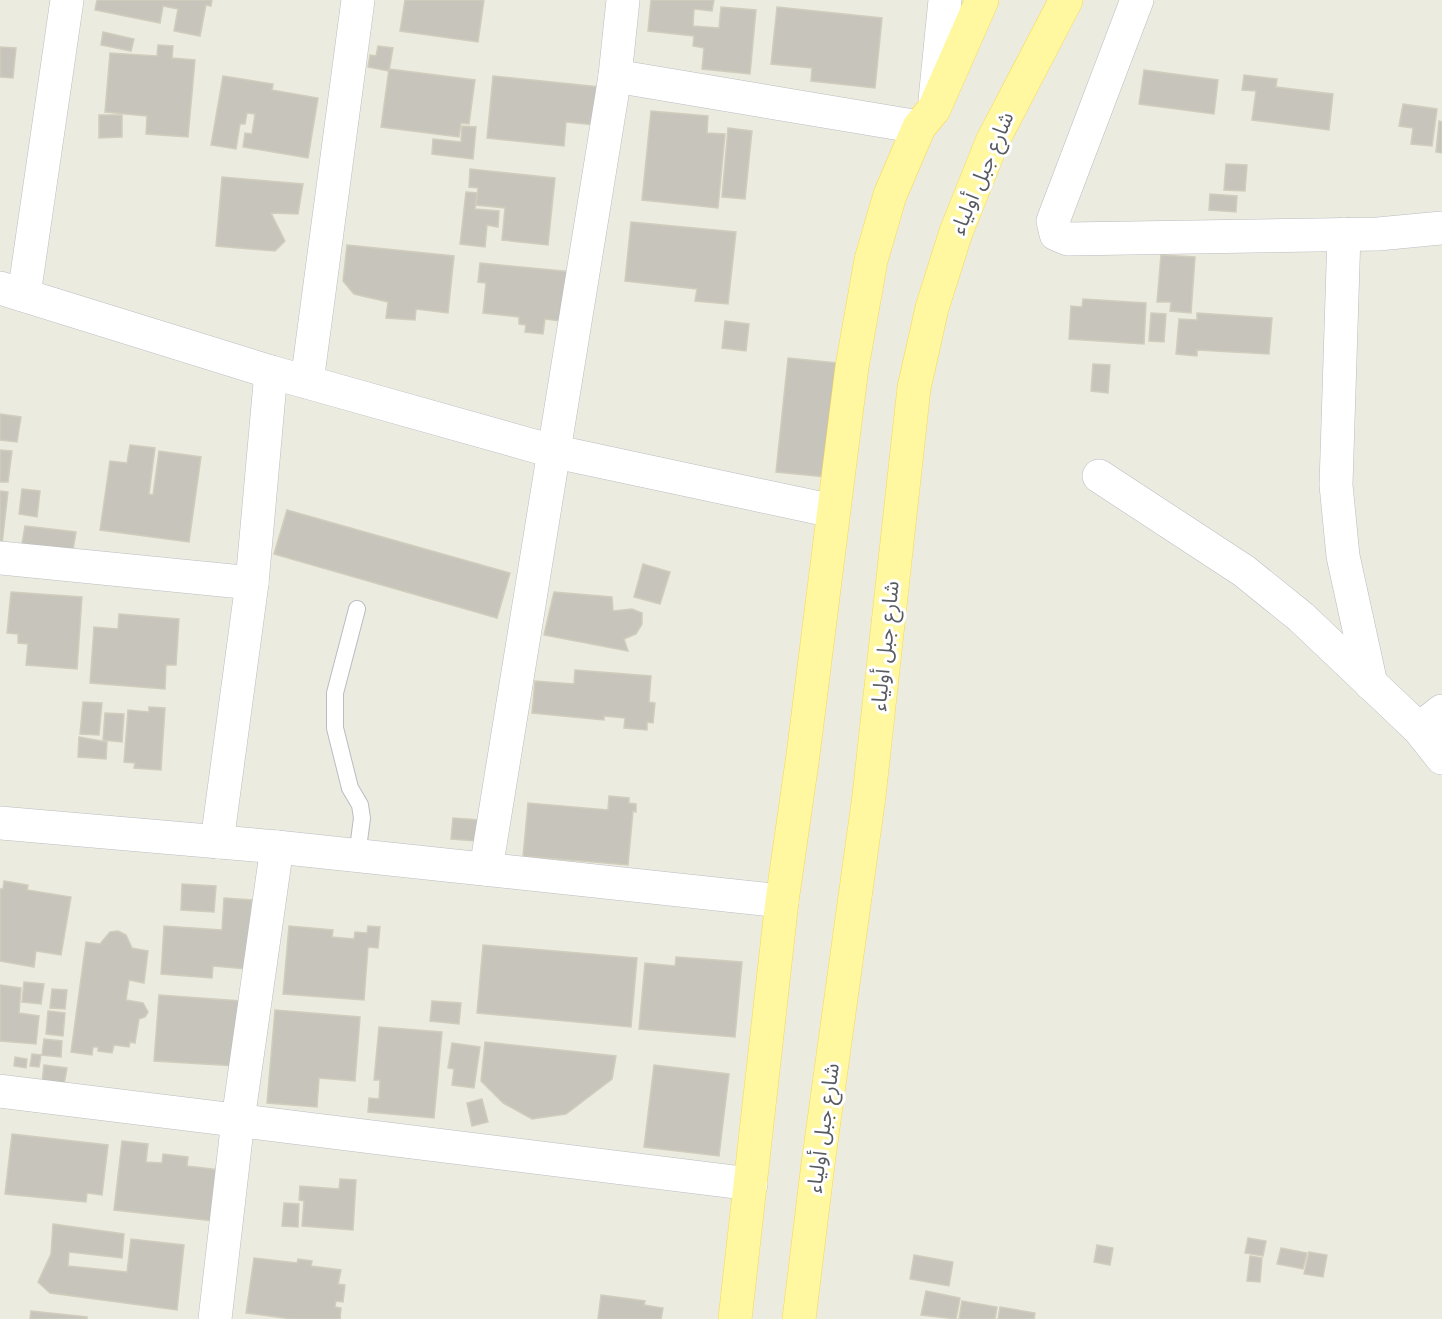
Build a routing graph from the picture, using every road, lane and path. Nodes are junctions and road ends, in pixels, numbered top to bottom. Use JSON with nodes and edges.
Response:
{"nodes":[{"id":1,"x":67,"y":0,"type":"edge"},
{"id":2,"x":358,"y":0,"type":"edge"},
{"id":3,"x":623,"y":0,"type":"edge"},
{"id":4,"x":945,"y":0,"type":"edge"},
{"id":5,"x":982,"y":0,"type":"edge"},
{"id":6,"x":1066,"y":0,"type":"edge"},
{"id":7,"x":1137,"y":0,"type":"edge"},
{"id":8,"x":615,"y":76,"type":"junction"},
{"id":9,"x":926,"y":118,"type":"junction"},
{"id":10,"x":1442,"y":228,"type":"edge"},
{"id":11,"x":1344,"y":234,"type":"junction"},
{"id":12,"x":12,"y":291,"type":"edge"},
{"id":13,"x":271,"y":372,"type":"junction"},
{"id":14,"x":307,"y":382,"type":"junction"},
{"id":15,"x":552,"y":451,"type":"junction"},
{"id":16,"x":1099,"y":476,"type":"dead end"},
{"id":17,"x":833,"y":511,"type":"junction"},
{"id":18,"x":0,"y":558,"type":"edge"},
{"id":19,"x":252,"y":583,"type":"junction"},
{"id":20,"x":357,"y":609,"type":"dead end"},
{"id":21,"x":1371,"y":684,"type":"junction"},
{"id":22,"x":1431,"y":720,"type":"edge"},
{"id":23,"x":1442,"y":758,"type":"edge"},
{"id":24,"x":0,"y":823,"type":"edge"},
{"id":25,"x":216,"y":842,"type":"junction"},
{"id":26,"x":277,"y":847,"type":"junction"},
{"id":27,"x":357,"y":856,"type":"junction"},
{"id":28,"x":486,"y":869,"type":"junction"},
{"id":29,"x":782,"y":901,"type":"junction"},
{"id":30,"x":0,"y":1091,"type":"edge"},
{"id":31,"x":238,"y":1120,"type":"junction"},
{"id":32,"x":751,"y":1184,"type":"junction"},
{"id":33,"x":215,"y":1319,"type":"edge"},
{"id":34,"x":735,"y":1319,"type":"edge"},
{"id":35,"x":799,"y":1319,"type":"edge"}],
"edges":[{"from":1,"to":12,"type":"street"},
{"from":2,"to":14,"type":"street"},
{"from":3,"to":8,"type":"street"},
{"from":4,"to":9,"type":"street"},
{"from":5,"to":9,"type":"main road"},
{"from":6,"to":35,"type":"main road","name":"شارع جبل أولياء"},
{"from":7,"to":11,"type":"street"},
{"from":8,"to":9,"type":"street"},
{"from":8,"to":15,"type":"street"},
{"from":9,"to":17,"type":"main road"},
{"from":10,"to":11,"type":"street"},
{"from":11,"to":21,"type":"street"},
{"from":12,"to":13,"type":"street"},
{"from":13,"to":14,"type":"street"},
{"from":13,"to":19,"type":"street"},
{"from":14,"to":15,"type":"street"},
{"from":15,"to":17,"type":"street"},
{"from":15,"to":28,"type":"street"},
{"from":16,"to":21,"type":"street"},
{"from":17,"to":29,"type":"main road"},
{"from":18,"to":19,"type":"street"},
{"from":19,"to":25,"type":"street"},
{"from":20,"to":27,"type":"lane"},
{"from":21,"to":22,"type":"street"},
{"from":22,"to":23,"type":"street"},
{"from":24,"to":25,"type":"street"},
{"from":25,"to":26,"type":"street"},
{"from":26,"to":27,"type":"street"},
{"from":26,"to":31,"type":"street"},
{"from":27,"to":28,"type":"street"},
{"from":28,"to":29,"type":"street"},
{"from":29,"to":32,"type":"main road"},
{"from":30,"to":31,"type":"street"},
{"from":31,"to":32,"type":"street"},
{"from":31,"to":33,"type":"street"},
{"from":32,"to":34,"type":"main road"}]}
